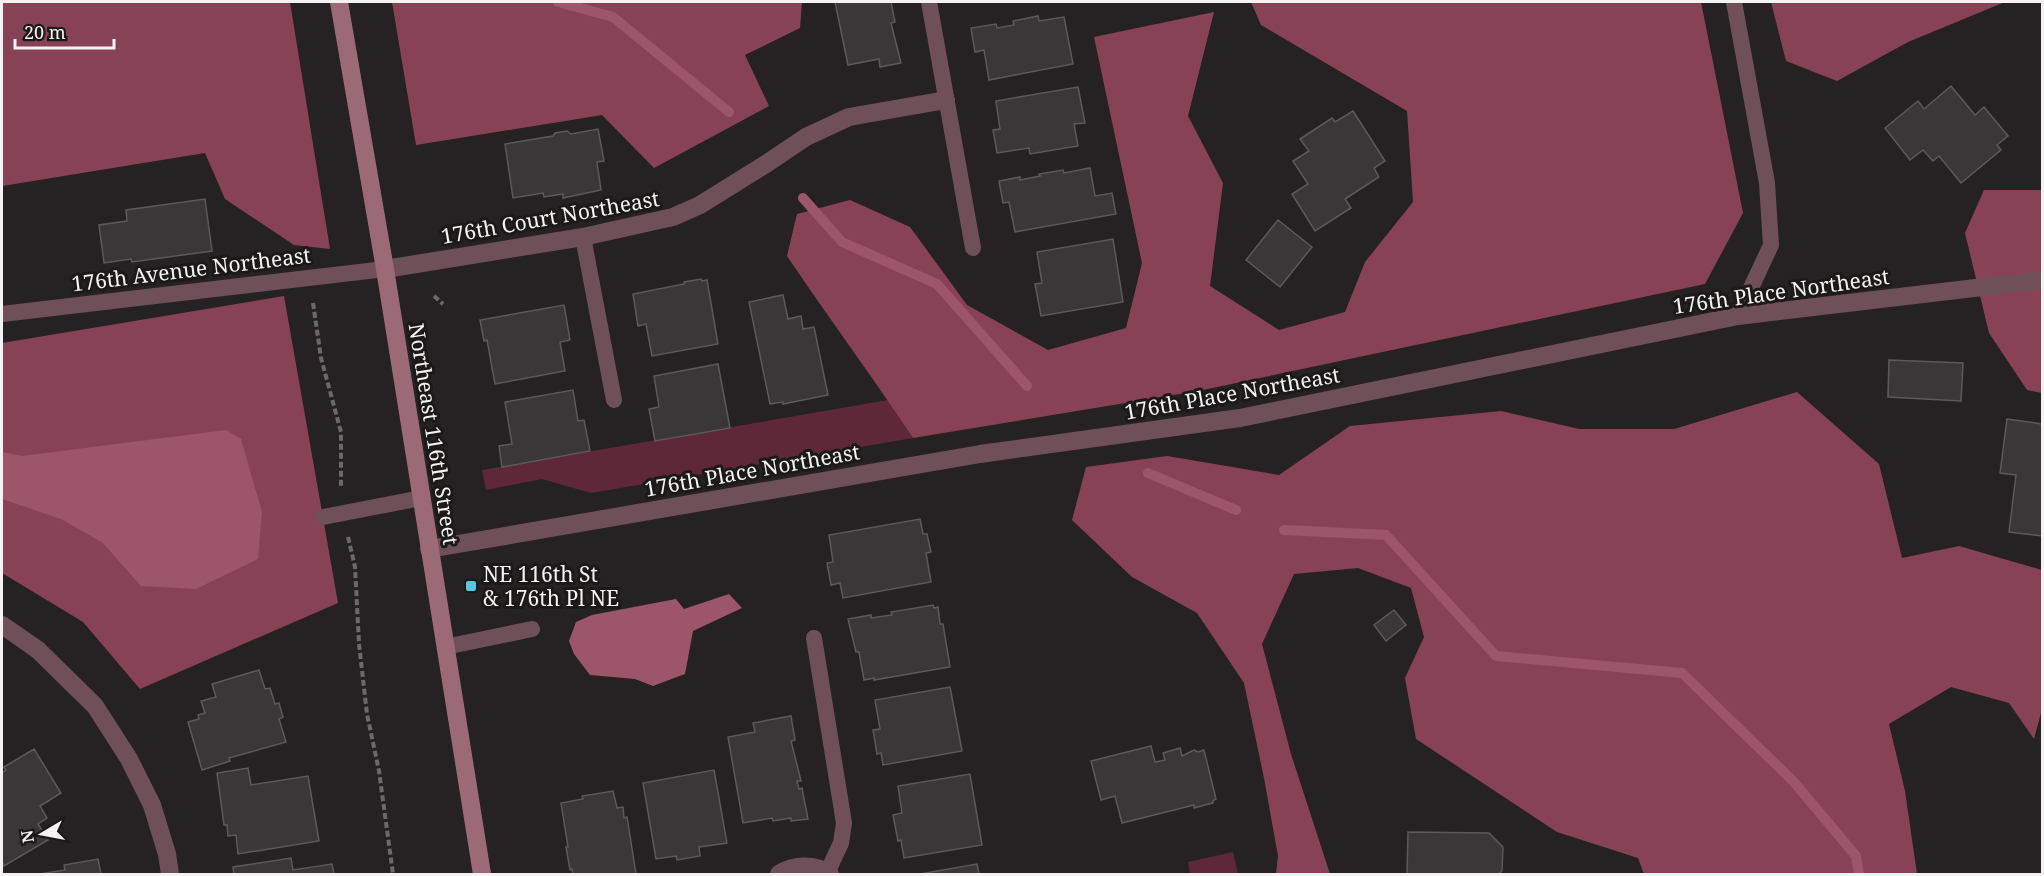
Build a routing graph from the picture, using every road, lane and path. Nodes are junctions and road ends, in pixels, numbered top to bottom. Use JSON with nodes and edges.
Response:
{"nodes":[{"id":1,"x":339,"y":2,"type":"edge"},
{"id":2,"x":929,"y":2,"type":"edge"},
{"id":3,"x":1734,"y":2,"type":"edge"},
{"id":4,"x":946,"y":100,"type":"junction"},
{"id":5,"x":583,"y":237,"type":"junction"},
{"id":6,"x":972,"y":248,"type":"dead end"},
{"id":7,"x":385,"y":269,"type":"junction"},
{"id":8,"x":309,"y":278,"type":"junction"},
{"id":9,"x":2043,"y":280,"type":"edge"},
{"id":10,"x":434,"y":297,"type":"dead end"},
{"id":11,"x":443,"y":304,"type":"dead end"},
{"id":12,"x":2,"y":314,"type":"edge"},
{"id":13,"x":1738,"y":316,"type":"junction"},
{"id":14,"x":614,"y":400,"type":"dead end"},
{"id":15,"x":421,"y":498,"type":"junction"},
{"id":16,"x":344,"y":513,"type":"junction"},
{"id":17,"x":323,"y":517,"type":"dead end"},
{"id":18,"x":429,"y":549,"type":"junction"},
{"id":19,"x":2,"y":625,"type":"edge"},
{"id":20,"x":532,"y":629,"type":"dead end"},
{"id":21,"x":814,"y":638,"type":"dead end"},
{"id":22,"x":445,"y":647,"type":"junction"},
{"id":23,"x":170,"y":874,"type":"edge"},
{"id":24,"x":393,"y":874,"type":"edge"},
{"id":25,"x":482,"y":874,"type":"edge"},
{"id":26,"x":779,"y":874,"type":"edge"},
{"id":27,"x":829,"y":874,"type":"edge"}],
"edges":[{"from":1,"to":7,"type":"street","name":"Northeast 116th Street"},
{"from":2,"to":4,"type":"lane"},
{"from":3,"to":13,"type":"lane"},
{"from":4,"to":5,"type":"street","name":"176th Court Northeast"},
{"from":4,"to":6,"type":"lane"},
{"from":5,"to":7,"type":"street","name":"176th Court Northeast"},
{"from":5,"to":14,"type":"lane"},
{"from":7,"to":8,"type":"lane","name":"176th Avenue Northeast"},
{"from":7,"to":15,"type":"street","name":"Northeast 116th Street"},
{"from":8,"to":12,"type":"lane","name":"176th Avenue Northeast"},
{"from":8,"to":16,"type":"path"},
{"from":9,"to":13,"type":"street","name":"176th Place Northeast"},
{"from":10,"to":11,"type":"path"},
{"from":13,"to":18,"type":"street","name":"176th Place Northeast"},
{"from":15,"to":16,"type":"lane"},
{"from":15,"to":18,"type":"street","name":"Northeast 116th Street"},
{"from":16,"to":17,"type":"lane"},
{"from":16,"to":24,"type":"path"},
{"from":18,"to":22,"type":"street","name":"Northeast 116th Street"},
{"from":19,"to":23,"type":"street"},
{"from":20,"to":22,"type":"lane"},
{"from":21,"to":27,"type":"lane"},
{"from":22,"to":25,"type":"street","name":"Northeast 116th Street"},
{"from":26,"to":27,"type":"street"}]}
